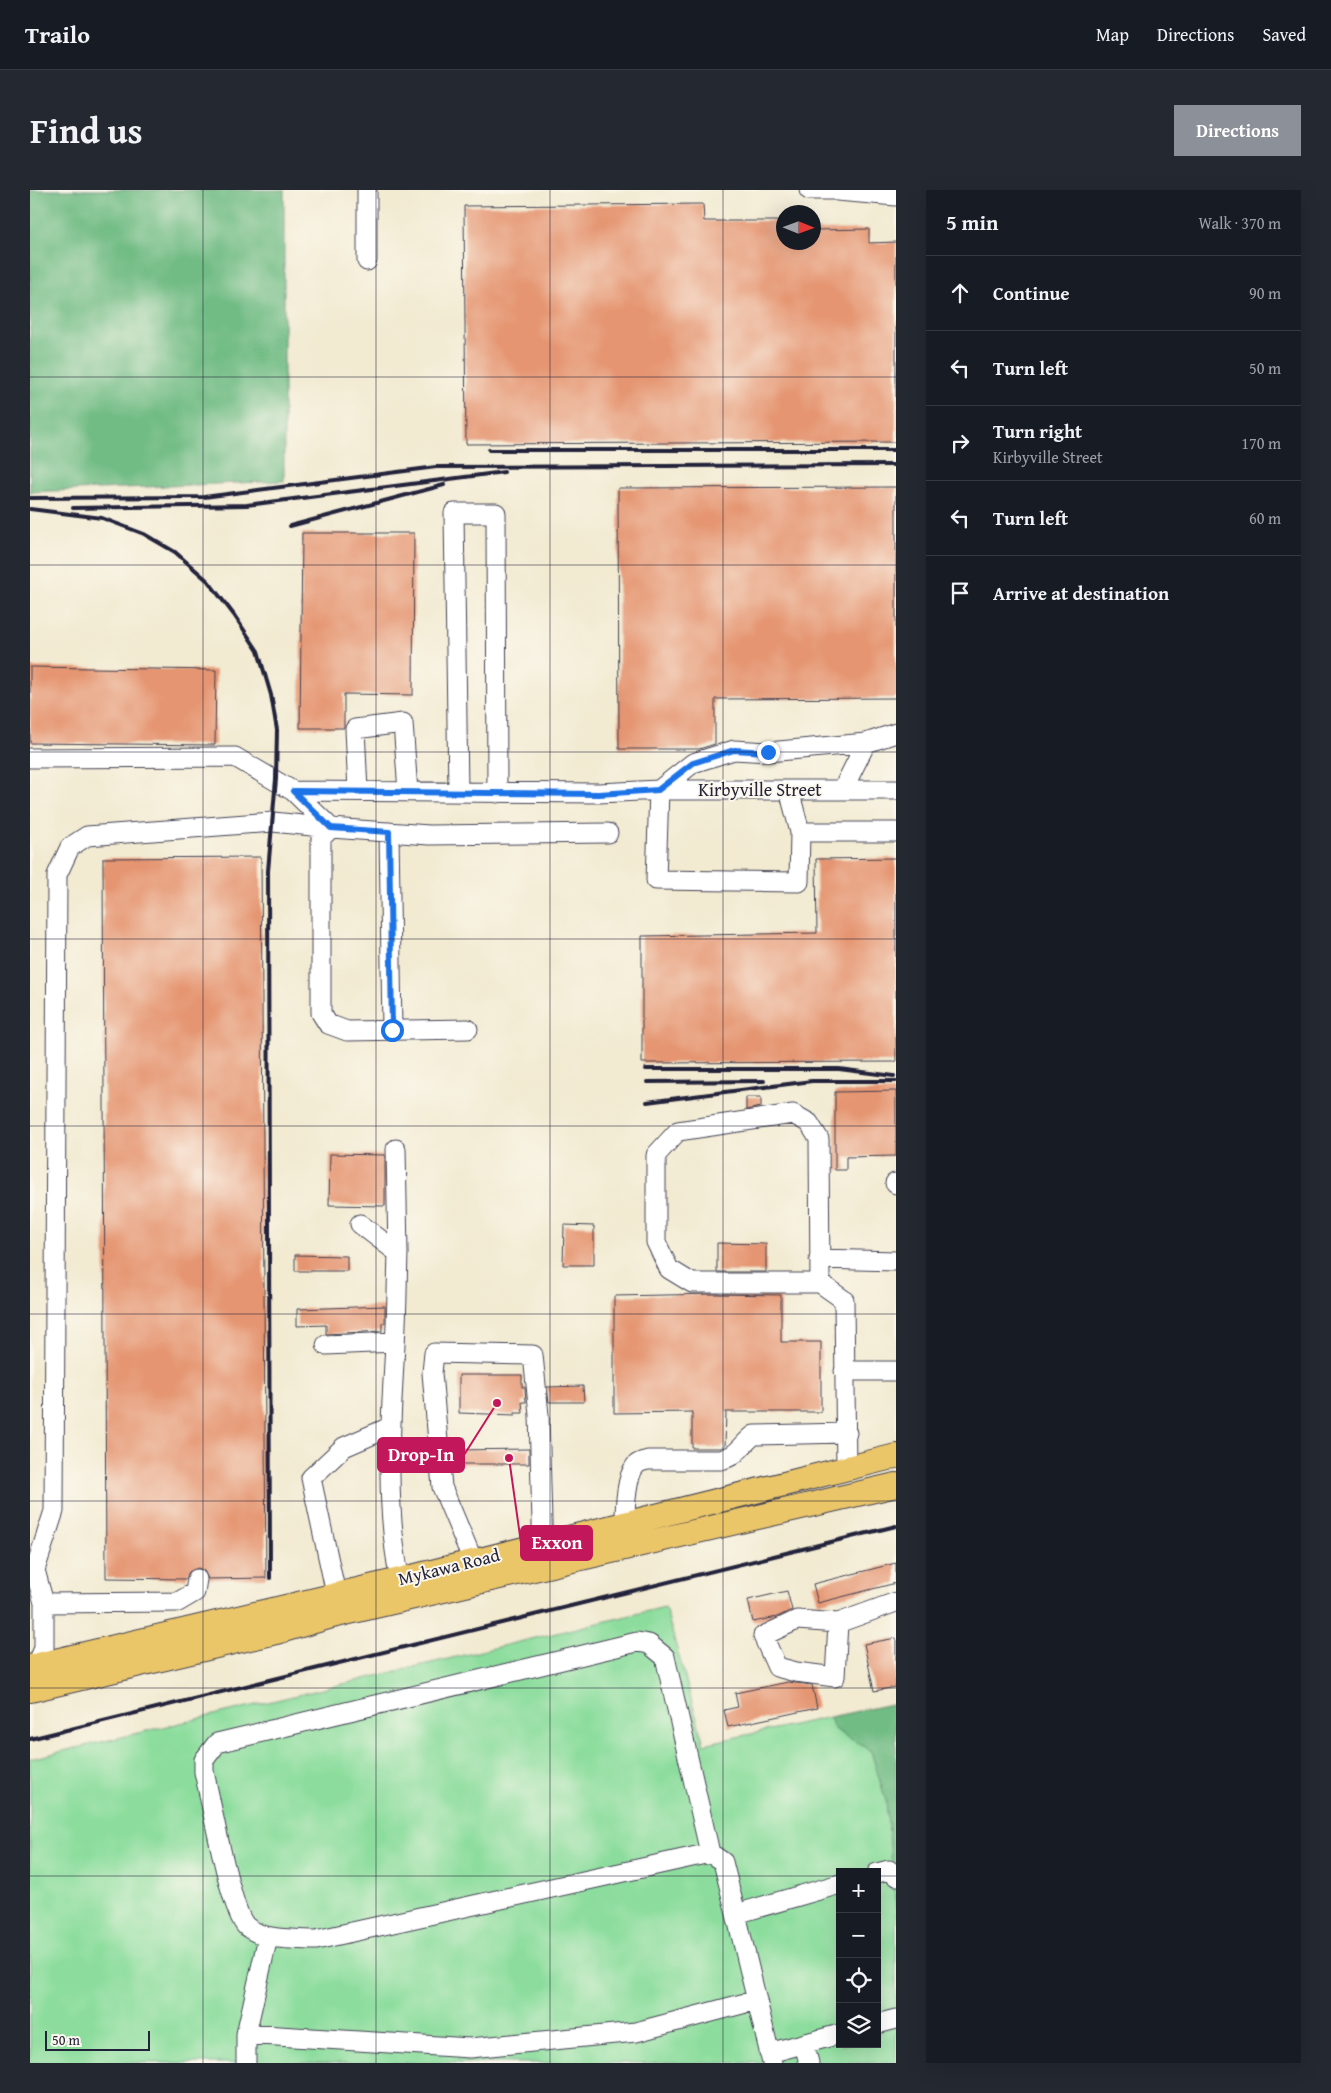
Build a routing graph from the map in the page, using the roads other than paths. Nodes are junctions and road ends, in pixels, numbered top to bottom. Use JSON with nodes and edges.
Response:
{"nodes":[{"id":1,"x":367,"y":190,"type":"edge"},
{"id":2,"x":809,"y":190,"type":"edge"},
{"id":3,"x":837,"y":190,"type":"edge"},
{"id":4,"x":896,"y":196,"type":"edge"},
{"id":5,"x":367,"y":261,"type":"dead end"},
{"id":6,"x":896,"y":733,"type":"edge"},
{"id":7,"x":866,"y":743,"type":"junction"},
{"id":8,"x":30,"y":758,"type":"edge"},
{"id":9,"x":843,"y":789,"type":"junction"},
{"id":10,"x":658,"y":790,"type":"junction"},
{"id":11,"x":788,"y":790,"type":"junction"},
{"id":12,"x":896,"y":790,"type":"edge"},
{"id":13,"x":293,"y":791,"type":"junction"},
{"id":14,"x":358,"y":792,"type":"junction"},
{"id":15,"x":408,"y":792,"type":"junction"},
{"id":16,"x":458,"y":792,"type":"junction"},
{"id":17,"x":497,"y":792,"type":"junction"},
{"id":18,"x":331,"y":828,"type":"junction"},
{"id":19,"x":389,"y":832,"type":"junction"},
{"id":20,"x":800,"y":832,"type":"junction"},
{"id":21,"x":896,"y":832,"type":"edge"},
{"id":22,"x":608,"y":833,"type":"dead end"},
{"id":23,"x":468,"y":1029,"type":"dead end"},
{"id":24,"x":392,"y":1030,"type":"junction"},
{"id":25,"x":396,"y":1149,"type":"dead end"},
{"id":26,"x":360,"y":1224,"type":"dead end"},
{"id":27,"x":398,"y":1253,"type":"junction"},
{"id":28,"x":819,"y":1259,"type":"junction"},
{"id":29,"x":896,"y":1261,"type":"edge"},
{"id":30,"x":820,"y":1283,"type":"junction"},
{"id":31,"x":395,"y":1342,"type":"junction"},
{"id":32,"x":326,"y":1345,"type":"dead end"},
{"id":33,"x":844,"y":1371,"type":"junction"},
{"id":34,"x":896,"y":1371,"type":"edge"},
{"id":35,"x":390,"y":1428,"type":"junction"},
{"id":36,"x":847,"y":1433,"type":"junction"},
{"id":37,"x":896,"y":1456,"type":"edge"},
{"id":38,"x":846,"y":1470,"type":"junction"},
{"id":39,"x":896,"y":1485,"type":"edge"},
{"id":40,"x":625,"y":1514,"type":"junction"},
{"id":41,"x":542,"y":1556,"type":"junction"},
{"id":42,"x":474,"y":1561,"type":"junction"},
{"id":43,"x":33,"y":1570,"type":"edge"},
{"id":44,"x":196,"y":1579,"type":"dead end"},
{"id":45,"x":402,"y":1589,"type":"junction"},
{"id":46,"x":336,"y":1594,"type":"junction"},
{"id":47,"x":896,"y":1602,"type":"edge"},
{"id":48,"x":44,"y":1604,"type":"junction"},
{"id":49,"x":838,"y":1623,"type":"dead end"},
{"id":50,"x":34,"y":1678,"type":"edge"},
{"id":51,"x":710,"y":1853,"type":"junction"},
{"id":52,"x":881,"y":1872,"type":"edge"},
{"id":53,"x":896,"y":1876,"type":"edge"},
{"id":54,"x":836,"y":1885,"type":"edge"},
{"id":55,"x":736,"y":1914,"type":"junction"},
{"id":56,"x":268,"y":1937,"type":"junction"},
{"id":57,"x":757,"y":2000,"type":"junction"},
{"id":58,"x":896,"y":2019,"type":"edge"},
{"id":59,"x":881,"y":2023,"type":"edge"},
{"id":60,"x":246,"y":2034,"type":"junction"},
{"id":61,"x":836,"y":2035,"type":"edge"},
{"id":62,"x":804,"y":2044,"type":"junction"},
{"id":63,"x":770,"y":2058,"type":"edge"},
{"id":64,"x":246,"y":2063,"type":"edge"},
{"id":65,"x":808,"y":2063,"type":"edge"}],
"edges":[{"from":1,"to":5,"type":"street"},
{"from":2,"to":3,"type":"street"},
{"from":3,"to":4,"type":"street"},
{"from":6,"to":7,"type":"street"},
{"from":7,"to":9,"type":"street"},
{"from":7,"to":10,"type":"street"},
{"from":8,"to":13,"type":"street"},
{"from":9,"to":11,"type":"street","name":"Kirbyville Street"},
{"from":9,"to":12,"type":"street","name":"Kirbyville Street"},
{"from":10,"to":11,"type":"street","name":"Kirbyville Street"},
{"from":10,"to":17,"type":"street","name":"Kirbyville Street"},
{"from":10,"to":20,"type":"street"},
{"from":11,"to":20,"type":"street"},
{"from":13,"to":14,"type":"street","name":"Kirbyville Street"},
{"from":13,"to":18,"type":"street"},
{"from":14,"to":15,"type":"street","name":"Kirbyville Street"},
{"from":14,"to":15,"type":"street"},
{"from":15,"to":16,"type":"street","name":"Kirbyville Street"},
{"from":16,"to":17,"type":"street","name":"Kirbyville Street"},
{"from":16,"to":17,"type":"street"},
{"from":18,"to":19,"type":"street"},
{"from":18,"to":24,"type":"street"},
{"from":18,"to":43,"type":"street"},
{"from":19,"to":22,"type":"street"},
{"from":19,"to":24,"type":"street"},
{"from":20,"to":21,"type":"street"},
{"from":23,"to":24,"type":"street"},
{"from":25,"to":27,"type":"street"},
{"from":26,"to":27,"type":"street"},
{"from":27,"to":31,"type":"street"},
{"from":28,"to":29,"type":"street"},
{"from":28,"to":30,"type":"street"},
{"from":28,"to":30,"type":"street"},
{"from":30,"to":33,"type":"street"},
{"from":31,"to":32,"type":"street"},
{"from":31,"to":35,"type":"street"},
{"from":33,"to":34,"type":"street"},
{"from":33,"to":36,"type":"street"},
{"from":35,"to":45,"type":"street"},
{"from":35,"to":46,"type":"street"},
{"from":36,"to":38,"type":"street"},
{"from":36,"to":40,"type":"street"},
{"from":37,"to":38,"type":"main road","name":"Mykawa Road"},
{"from":38,"to":40,"type":"main road","name":"Mykawa Road"},
{"from":39,"to":41,"type":"main road","name":"Mykawa Road"},
{"from":40,"to":41,"type":"main road","name":"Mykawa Road"},
{"from":41,"to":42,"type":"main road","name":"Mykawa Road"},
{"from":41,"to":42,"type":"street"},
{"from":41,"to":45,"type":"main road","name":"Mykawa Road"},
{"from":42,"to":45,"type":"main road","name":"Mykawa Road"},
{"from":43,"to":48,"type":"street"},
{"from":44,"to":48,"type":"street"},
{"from":45,"to":46,"type":"main road","name":"Mykawa Road"},
{"from":45,"to":50,"type":"main road","name":"Mykawa Road"},
{"from":46,"to":50,"type":"main road","name":"Mykawa Road"},
{"from":47,"to":49,"type":"street"},
{"from":48,"to":50,"type":"street"},
{"from":51,"to":55,"type":"street"},
{"from":51,"to":56,"type":"street"},
{"from":51,"to":56,"type":"street"},
{"from":52,"to":53,"type":"street"},
{"from":54,"to":55,"type":"street"},
{"from":55,"to":57,"type":"street"},
{"from":56,"to":60,"type":"street"},
{"from":57,"to":60,"type":"street"},
{"from":57,"to":63,"type":"street"},
{"from":58,"to":59,"type":"street"},
{"from":60,"to":64,"type":"street"},
{"from":61,"to":62,"type":"street"},
{"from":62,"to":63,"type":"street"},
{"from":62,"to":65,"type":"street"}]}
